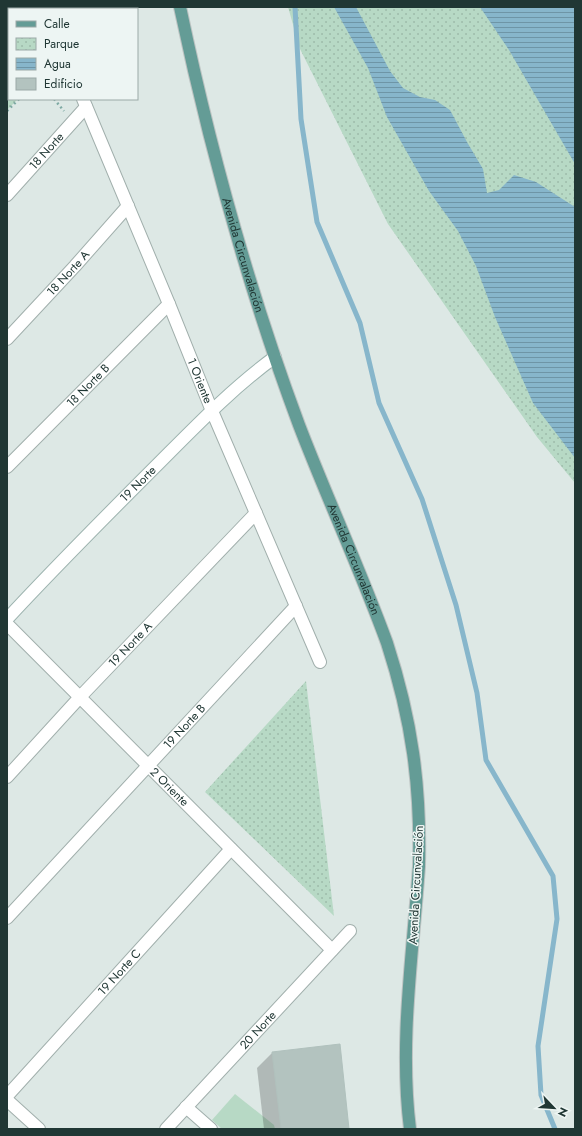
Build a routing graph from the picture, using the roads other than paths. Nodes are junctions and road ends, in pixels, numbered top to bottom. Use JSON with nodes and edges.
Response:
{"nodes":[{"id":1,"x":180,"y":7,"type":"edge"},
{"id":2,"x":85,"y":103,"type":"edge"},
{"id":3,"x":7,"y":195,"type":"edge"},
{"id":4,"x":128,"y":206,"type":"junction"},
{"id":5,"x":169,"y":304,"type":"junction"},
{"id":6,"x":7,"y":339,"type":"edge"},
{"id":7,"x":275,"y":357,"type":"junction"},
{"id":8,"x":212,"y":412,"type":"junction"},
{"id":9,"x":7,"y":468,"type":"edge"},
{"id":10,"x":256,"y":513,"type":"junction"},
{"id":11,"x":296,"y":606,"type":"junction"},
{"id":12,"x":7,"y":619,"type":"edge"},
{"id":13,"x":7,"y":624,"type":"edge"},
{"id":14,"x":320,"y":662,"type":"dead end"},
{"id":15,"x":80,"y":697,"type":"junction"},
{"id":16,"x":148,"y":766,"type":"junction"},
{"id":17,"x":7,"y":778,"type":"edge"},
{"id":18,"x":231,"y":850,"type":"junction"},
{"id":19,"x":7,"y":918,"type":"edge"},
{"id":20,"x":350,"y":931,"type":"dead end"},
{"id":21,"x":332,"y":950,"type":"junction"},
{"id":22,"x":7,"y":1096,"type":"edge"},
{"id":23,"x":7,"y":1100,"type":"edge"},
{"id":24,"x":186,"y":1107,"type":"junction"},
{"id":25,"x":40,"y":1129,"type":"edge"},
{"id":26,"x":166,"y":1129,"type":"edge"},
{"id":27,"x":211,"y":1129,"type":"edge"},
{"id":28,"x":410,"y":1129,"type":"edge"}],
"edges":[{"from":1,"to":7,"type":"main road","name":"Avenida Circunvalación"},
{"from":2,"to":3,"type":"street","name":"18 Norte"},
{"from":2,"to":4,"type":"street","name":"1 Oriente"},
{"from":4,"to":5,"type":"street","name":"1 Oriente"},
{"from":4,"to":6,"type":"street","name":"18 Norte A"},
{"from":5,"to":8,"type":"street","name":"1 Oriente"},
{"from":5,"to":9,"type":"street","name":"18 Norte B"},
{"from":7,"to":8,"type":"street","name":"19 Norte"},
{"from":7,"to":28,"type":"main road","name":"Avenida Circunvalación"},
{"from":8,"to":10,"type":"street","name":"1 Oriente"},
{"from":8,"to":12,"type":"street","name":"19 Norte"},
{"from":10,"to":11,"type":"street","name":"1 Oriente"},
{"from":10,"to":15,"type":"street","name":"19 Norte A"},
{"from":11,"to":14,"type":"street","name":"1 Oriente"},
{"from":11,"to":16,"type":"street","name":"19 Norte B"},
{"from":13,"to":15,"type":"street","name":"2 Oriente"},
{"from":15,"to":16,"type":"street","name":"2 Oriente"},
{"from":15,"to":17,"type":"street","name":"19 Norte A"},
{"from":16,"to":18,"type":"street","name":"2 Oriente"},
{"from":16,"to":19,"type":"street","name":"19 Norte B"},
{"from":18,"to":21,"type":"street","name":"2 Oriente"},
{"from":18,"to":22,"type":"street","name":"19 Norte C"},
{"from":20,"to":21,"type":"street","name":"20 Norte"},
{"from":21,"to":24,"type":"street","name":"20 Norte"},
{"from":23,"to":25,"type":"street"},
{"from":24,"to":26,"type":"street","name":"20 Norte"},
{"from":24,"to":27,"type":"street"}]}
